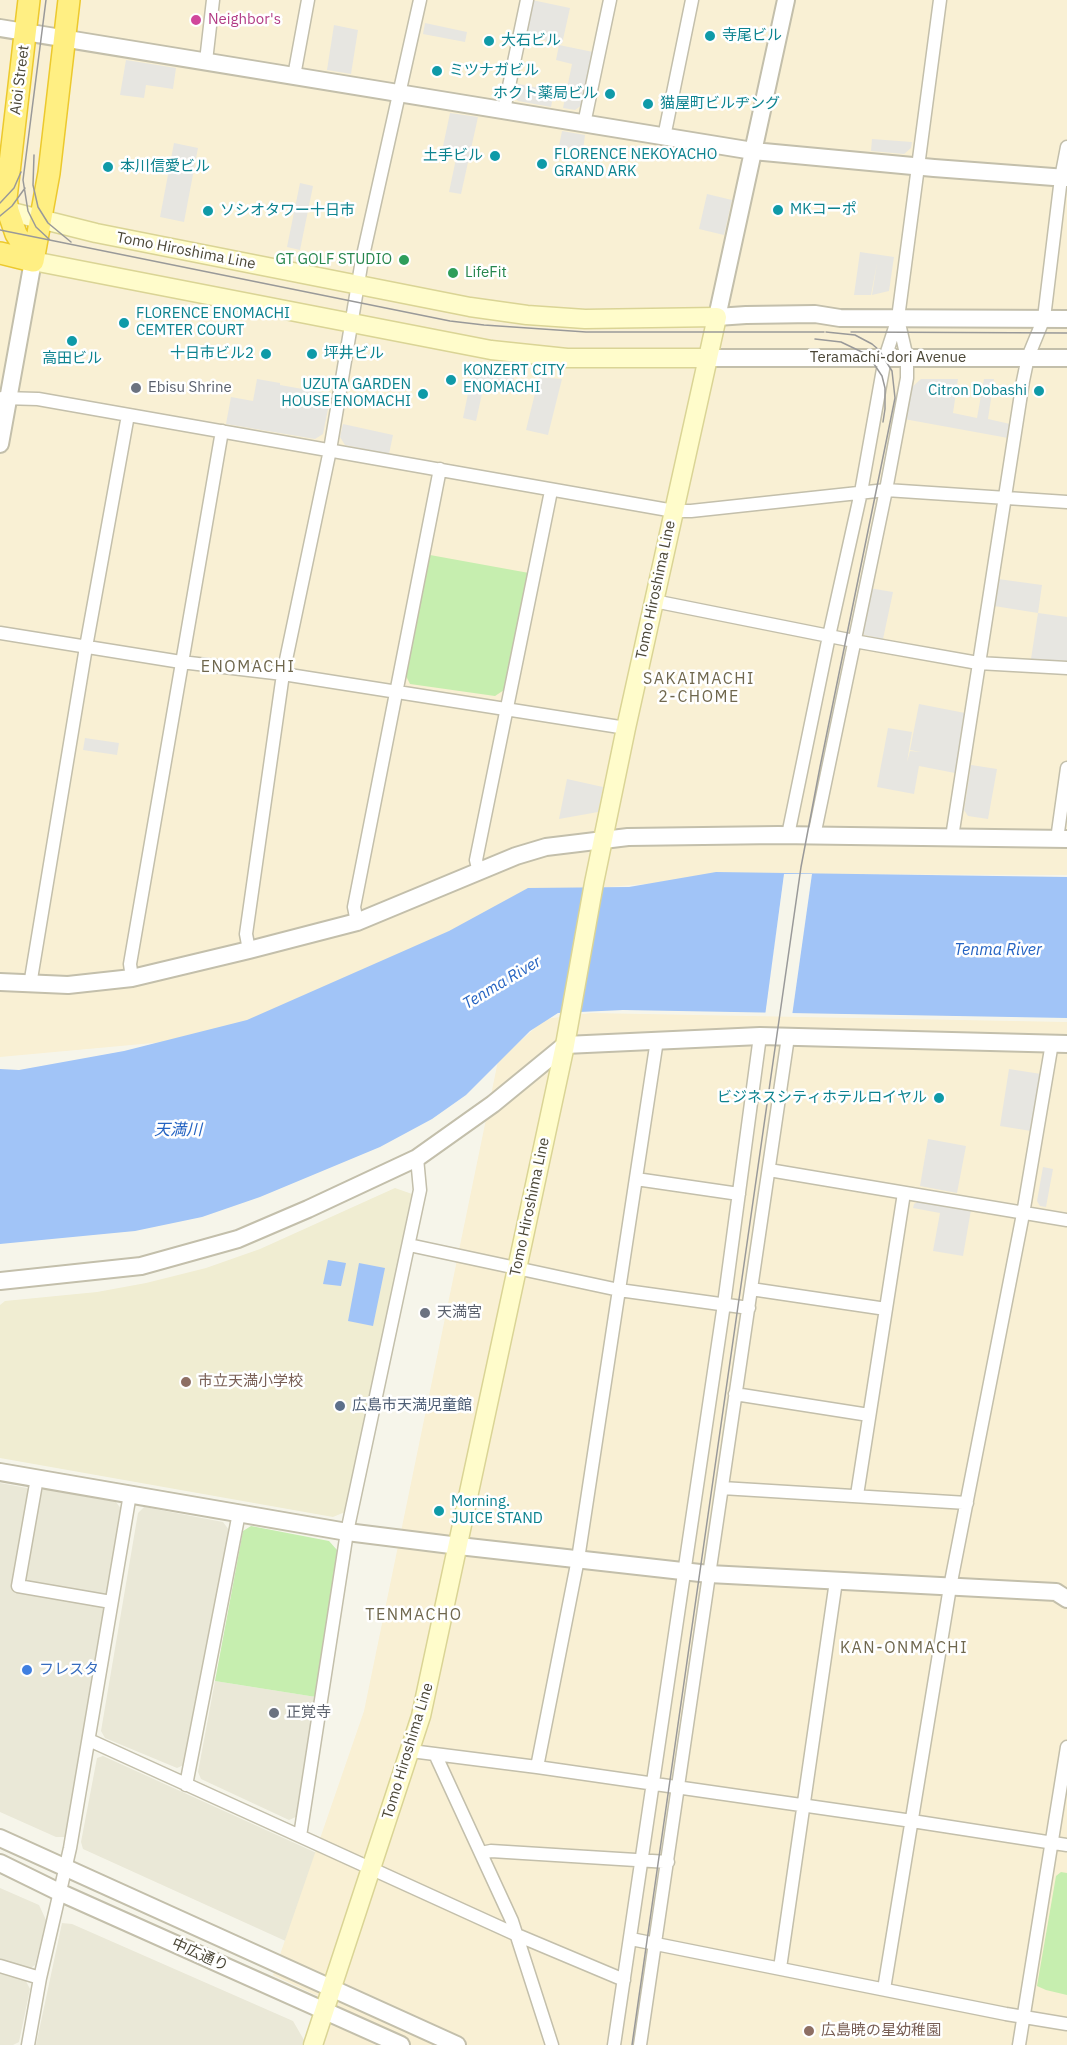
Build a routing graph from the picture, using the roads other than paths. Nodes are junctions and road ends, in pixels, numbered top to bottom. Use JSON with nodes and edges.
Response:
{"nodes":[{"id":1,"x":29,"y":0,"type":"edge"},
{"id":2,"x":69,"y":0,"type":"edge"},
{"id":3,"x":213,"y":0,"type":"edge"},
{"id":4,"x":308,"y":0,"type":"edge"},
{"id":5,"x":420,"y":0,"type":"edge"},
{"id":6,"x":526,"y":0,"type":"edge"},
{"id":7,"x":610,"y":0,"type":"edge"},
{"id":8,"x":692,"y":0,"type":"edge"},
{"id":9,"x":786,"y":0,"type":"edge"},
{"id":10,"x":940,"y":0,"type":"edge"},
{"id":11,"x":0,"y":28,"type":"edge"},
{"id":12,"x":26,"y":32,"type":"junction"},
{"id":13,"x":65,"y":39,"type":"junction"},
{"id":14,"x":206,"y":61,"type":"junction"},
{"id":15,"x":294,"y":76,"type":"junction"},
{"id":16,"x":400,"y":93,"type":"junction"},
{"id":17,"x":504,"y":110,"type":"junction"},
{"id":18,"x":584,"y":124,"type":"junction"},
{"id":19,"x":664,"y":137,"type":"junction"},
{"id":20,"x":1067,"y":147,"type":"edge"},
{"id":21,"x":753,"y":151,"type":"junction"},
{"id":22,"x":917,"y":166,"type":"junction"},
{"id":23,"x":1064,"y":178,"type":"edge"},
{"id":24,"x":4,"y":211,"type":"edge"},
{"id":25,"x":41,"y":219,"type":"junction"},
{"id":26,"x":0,"y":253,"type":"edge"},
{"id":27,"x":33,"y":261,"type":"junction"},
{"id":28,"x":358,"y":285,"type":"junction"},
{"id":29,"x":717,"y":317,"type":"junction"},
{"id":30,"x":898,"y":318,"type":"junction"},
{"id":31,"x":1044,"y":318,"type":"junction"},
{"id":32,"x":1067,"y":319,"type":"edge"},
{"id":33,"x":353,"y":324,"type":"junction"},
{"id":34,"x":1028,"y":357,"type":"junction"},
{"id":35,"x":708,"y":358,"type":"junction"},
{"id":36,"x":885,"y":358,"type":"junction"},
{"id":37,"x":907,"y":358,"type":"junction"},
{"id":38,"x":1067,"y":358,"type":"edge"},
{"id":39,"x":4,"y":398,"type":"edge"},
{"id":40,"x":128,"y":415,"type":"junction"},
{"id":41,"x":222,"y":431,"type":"junction"},
{"id":42,"x":0,"y":444,"type":"edge"},
{"id":43,"x":330,"y":450,"type":"junction"},
{"id":44,"x":440,"y":470,"type":"junction"},
{"id":45,"x":886,"y":490,"type":"junction"},
{"id":46,"x":551,"y":491,"type":"junction"},
{"id":47,"x":861,"y":492,"type":"junction"},
{"id":48,"x":1004,"y":498,"type":"junction"},
{"id":49,"x":1067,"y":502,"type":"edge"},
{"id":50,"x":674,"y":511,"type":"junction"},
{"id":51,"x":654,"y":601,"type":"junction"},
{"id":52,"x":0,"y":633,"type":"edge"},
{"id":53,"x":829,"y":636,"type":"junction"},
{"id":54,"x":854,"y":641,"type":"junction"},
{"id":55,"x":86,"y":647,"type":"junction"},
{"id":56,"x":181,"y":662,"type":"junction"},
{"id":57,"x":978,"y":663,"type":"junction"},
{"id":58,"x":1067,"y":668,"type":"edge"},
{"id":59,"x":283,"y":674,"type":"junction"},
{"id":60,"x":396,"y":693,"type":"junction"},
{"id":61,"x":507,"y":709,"type":"junction"},
{"id":62,"x":626,"y":728,"type":"junction"},
{"id":63,"x":1067,"y":768,"type":"edge"},
{"id":64,"x":788,"y":836,"type":"junction"},
{"id":65,"x":814,"y":836,"type":"junction"},
{"id":66,"x":952,"y":837,"type":"junction"},
{"id":67,"x":1062,"y":839,"type":"edge"},
{"id":68,"x":603,"y":840,"type":"junction"},
{"id":69,"x":479,"y":872,"type":"junction"},
{"id":70,"x":357,"y":922,"type":"junction"},
{"id":71,"x":249,"y":950,"type":"junction"},
{"id":72,"x":132,"y":978,"type":"junction"},
{"id":73,"x":0,"y":982,"type":"edge"},
{"id":74,"x":30,"y":985,"type":"junction"},
{"id":75,"x":760,"y":1036,"type":"junction"},
{"id":76,"x":788,"y":1037,"type":"junction"},
{"id":77,"x":657,"y":1040,"type":"junction"},
{"id":78,"x":1059,"y":1044,"type":"edge"},
{"id":79,"x":564,"y":1045,"type":"junction"},
{"id":80,"x":417,"y":1158,"type":"junction"},
{"id":81,"x":769,"y":1170,"type":"junction"},
{"id":82,"x":636,"y":1179,"type":"junction"},
{"id":83,"x":904,"y":1193,"type":"junction"},
{"id":84,"x":739,"y":1194,"type":"junction"},
{"id":85,"x":1023,"y":1214,"type":"junction"},
{"id":86,"x":1067,"y":1220,"type":"edge"},
{"id":87,"x":409,"y":1245,"type":"junction"},
{"id":88,"x":517,"y":1268,"type":"junction"},
{"id":89,"x":0,"y":1281,"type":"edge"},
{"id":90,"x":751,"y":1289,"type":"junction"},
{"id":91,"x":619,"y":1290,"type":"junction"},
{"id":92,"x":724,"y":1304,"type":"junction"},
{"id":93,"x":749,"y":1308,"type":"junction"},
{"id":94,"x":886,"y":1309,"type":"junction"},
{"id":95,"x":735,"y":1394,"type":"junction"},
{"id":96,"x":869,"y":1415,"type":"junction"},
{"id":97,"x":0,"y":1472,"type":"edge"},
{"id":98,"x":37,"y":1478,"type":"junction"},
{"id":99,"x":722,"y":1488,"type":"junction"},
{"id":100,"x":130,"y":1494,"type":"junction"},
{"id":101,"x":857,"y":1495,"type":"junction"},
{"id":102,"x":967,"y":1503,"type":"junction"},
{"id":103,"x":239,"y":1513,"type":"junction"},
{"id":104,"x":347,"y":1532,"type":"junction"},
{"id":105,"x":459,"y":1546,"type":"junction"},
{"id":106,"x":578,"y":1559,"type":"junction"},
{"id":107,"x":684,"y":1571,"type":"junction"},
{"id":108,"x":709,"y":1574,"type":"junction"},
{"id":109,"x":836,"y":1581,"type":"junction"},
{"id":110,"x":950,"y":1587,"type":"junction"},
{"id":111,"x":1067,"y":1599,"type":"edge"},
{"id":112,"x":111,"y":1602,"type":"junction"},
{"id":113,"x":89,"y":1740,"type":"junction"},
{"id":114,"x":1067,"y":1747,"type":"edge"},
{"id":115,"x":411,"y":1751,"type":"junction"},
{"id":116,"x":435,"y":1754,"type":"junction"},
{"id":117,"x":537,"y":1767,"type":"junction"},
{"id":118,"x":652,"y":1784,"type":"junction"},
{"id":119,"x":186,"y":1785,"type":"junction"},
{"id":120,"x":678,"y":1787,"type":"junction"},
{"id":121,"x":804,"y":1805,"type":"junction"},
{"id":122,"x":912,"y":1821,"type":"junction"},
{"id":123,"x":300,"y":1836,"type":"junction"},
{"id":124,"x":0,"y":1838,"type":"edge"},
{"id":125,"x":1051,"y":1843,"type":"junction"},
{"id":126,"x":1067,"y":1845,"type":"edge"},
{"id":127,"x":481,"y":1853,"type":"junction"},
{"id":128,"x":643,"y":1859,"type":"junction"},
{"id":129,"x":668,"y":1862,"type":"junction"},
{"id":130,"x":0,"y":1863,"type":"edge"},
{"id":131,"x":65,"y":1868,"type":"junction"},
{"id":132,"x":371,"y":1869,"type":"junction"},
{"id":133,"x":59,"y":1892,"type":"junction"},
{"id":134,"x":517,"y":1935,"type":"junction"},
{"id":135,"x":631,"y":1939,"type":"junction"},
{"id":136,"x":656,"y":1944,"type":"junction"},
{"id":137,"x":0,"y":1966,"type":"edge"},
{"id":138,"x":780,"y":1968,"type":"junction"},
{"id":139,"x":40,"y":1978,"type":"junction"},
{"id":140,"x":624,"y":1980,"type":"junction"},
{"id":141,"x":332,"y":1989,"type":"junction"},
{"id":142,"x":884,"y":1989,"type":"junction"},
{"id":143,"x":325,"y":2011,"type":"junction"},
{"id":144,"x":1024,"y":2018,"type":"junction"},
{"id":145,"x":1067,"y":2024,"type":"edge"},
{"id":146,"x":28,"y":2045,"type":"edge"},
{"id":147,"x":313,"y":2045,"type":"edge"},
{"id":148,"x":401,"y":2045,"type":"edge"},
{"id":149,"x":457,"y":2045,"type":"edge"},
{"id":150,"x":552,"y":2045,"type":"edge"},
{"id":151,"x":614,"y":2045,"type":"edge"},
{"id":152,"x":640,"y":2045,"type":"edge"},
{"id":153,"x":1019,"y":2045,"type":"edge"}],
"edges":[{"from":1,"to":12,"type":"highway","name":"Aioi Street"},
{"from":2,"to":13,"type":"highway"},
{"from":3,"to":14,"type":"street"},
{"from":4,"to":15,"type":"street"},
{"from":5,"to":16,"type":"street"},
{"from":6,"to":17,"type":"street"},
{"from":7,"to":18,"type":"street"},
{"from":8,"to":19,"type":"street"},
{"from":9,"to":21,"type":"street"},
{"from":10,"to":22,"type":"street"},
{"from":11,"to":12,"type":"street"},
{"from":12,"to":13,"type":"street"},
{"from":12,"to":24,"type":"highway","name":"Aioi Street"},
{"from":13,"to":14,"type":"street"},
{"from":13,"to":25,"type":"highway"},
{"from":14,"to":15,"type":"street"},
{"from":15,"to":16,"type":"street"},
{"from":16,"to":17,"type":"street"},
{"from":16,"to":28,"type":"street"},
{"from":17,"to":18,"type":"street"},
{"from":18,"to":19,"type":"street"},
{"from":19,"to":21,"type":"street"},
{"from":20,"to":23,"type":"street"},
{"from":21,"to":22,"type":"street"},
{"from":21,"to":29,"type":"street"},
{"from":22,"to":23,"type":"street"},
{"from":22,"to":30,"type":"street"},
{"from":23,"to":31,"type":"street"},
{"from":24,"to":25,"type":"main road","name":"Tomo Hiroshima Line"},
{"from":24,"to":27,"type":"highway","name":"Aioi Street"},
{"from":25,"to":27,"type":"highway"},
{"from":25,"to":28,"type":"main road","name":"Tomo Hiroshima Line"},
{"from":26,"to":27,"type":"highway"},
{"from":27,"to":33,"type":"main road"},
{"from":27,"to":39,"type":"street"},
{"from":28,"to":29,"type":"main road","name":"Tomo Hiroshima Line"},
{"from":28,"to":33,"type":"street"},
{"from":29,"to":30,"type":"street"},
{"from":29,"to":35,"type":"main road","name":"Tomo Hiroshima Line"},
{"from":30,"to":31,"type":"street"},
{"from":30,"to":36,"type":"street"},
{"from":30,"to":37,"type":"street"},
{"from":31,"to":32,"type":"street"},
{"from":31,"to":34,"type":"street"},
{"from":33,"to":35,"type":"main road"},
{"from":33,"to":43,"type":"street"},
{"from":34,"to":37,"type":"street","name":"Teramachi-dori Avenue"},
{"from":34,"to":38,"type":"street","name":"Teramachi-dori Avenue"},
{"from":34,"to":48,"type":"street"},
{"from":35,"to":36,"type":"street","name":"Teramachi-dori Avenue"},
{"from":35,"to":50,"type":"main road","name":"Tomo Hiroshima Line"},
{"from":36,"to":37,"type":"street","name":"Teramachi-dori Avenue"},
{"from":36,"to":47,"type":"street"},
{"from":37,"to":45,"type":"street"},
{"from":39,"to":40,"type":"street"},
{"from":39,"to":42,"type":"street"},
{"from":40,"to":41,"type":"street"},
{"from":40,"to":55,"type":"street"},
{"from":41,"to":43,"type":"street"},
{"from":41,"to":56,"type":"street"},
{"from":43,"to":44,"type":"street"},
{"from":43,"to":59,"type":"street"},
{"from":44,"to":46,"type":"street"},
{"from":44,"to":60,"type":"street"},
{"from":45,"to":47,"type":"street"},
{"from":45,"to":48,"type":"street"},
{"from":45,"to":54,"type":"street"},
{"from":46,"to":50,"type":"street"},
{"from":46,"to":61,"type":"street"},
{"from":47,"to":50,"type":"street"},
{"from":47,"to":53,"type":"street"},
{"from":48,"to":49,"type":"street"},
{"from":48,"to":57,"type":"street"},
{"from":50,"to":51,"type":"main road","name":"Tomo Hiroshima Line"},
{"from":51,"to":53,"type":"street"},
{"from":51,"to":62,"type":"main road","name":"Tomo Hiroshima Line"},
{"from":52,"to":55,"type":"street"},
{"from":53,"to":54,"type":"street"},
{"from":53,"to":64,"type":"street"},
{"from":54,"to":57,"type":"street"},
{"from":54,"to":65,"type":"street"},
{"from":55,"to":56,"type":"street"},
{"from":55,"to":74,"type":"street"},
{"from":56,"to":59,"type":"street"},
{"from":56,"to":72,"type":"street"},
{"from":57,"to":58,"type":"street"},
{"from":57,"to":66,"type":"street"},
{"from":59,"to":60,"type":"street"},
{"from":59,"to":71,"type":"street"},
{"from":60,"to":61,"type":"street"},
{"from":60,"to":70,"type":"street"},
{"from":61,"to":62,"type":"street"},
{"from":61,"to":69,"type":"street"},
{"from":62,"to":68,"type":"main road","name":"Tomo Hiroshima Line"},
{"from":63,"to":67,"type":"street"},
{"from":64,"to":65,"type":"street"},
{"from":64,"to":68,"type":"street"},
{"from":65,"to":66,"type":"street"},
{"from":66,"to":67,"type":"street"},
{"from":68,"to":69,"type":"street"},
{"from":68,"to":79,"type":"main road","name":"Tomo Hiroshima Line"},
{"from":69,"to":70,"type":"street"},
{"from":70,"to":71,"type":"street"},
{"from":71,"to":72,"type":"street"},
{"from":72,"to":74,"type":"street"},
{"from":73,"to":74,"type":"street"},
{"from":75,"to":76,"type":"street"},
{"from":75,"to":77,"type":"street"},
{"from":75,"to":84,"type":"street"},
{"from":76,"to":78,"type":"street"},
{"from":76,"to":81,"type":"street"},
{"from":77,"to":79,"type":"street"},
{"from":77,"to":82,"type":"street"},
{"from":78,"to":85,"type":"street"},
{"from":79,"to":80,"type":"street"},
{"from":79,"to":88,"type":"main road","name":"Tomo Hiroshima Line"},
{"from":80,"to":87,"type":"street"},
{"from":80,"to":89,"type":"street"},
{"from":81,"to":83,"type":"street"},
{"from":81,"to":90,"type":"street"},
{"from":82,"to":84,"type":"street"},
{"from":82,"to":91,"type":"street"},
{"from":83,"to":85,"type":"street"},
{"from":83,"to":94,"type":"street"},
{"from":84,"to":92,"type":"street"},
{"from":85,"to":86,"type":"street"},
{"from":85,"to":102,"type":"street"},
{"from":87,"to":88,"type":"street"},
{"from":87,"to":104,"type":"street"},
{"from":88,"to":91,"type":"street"},
{"from":88,"to":105,"type":"main road","name":"Tomo Hiroshima Line"},
{"from":90,"to":93,"type":"street"},
{"from":90,"to":94,"type":"street"},
{"from":91,"to":92,"type":"street"},
{"from":91,"to":106,"type":"street"},
{"from":92,"to":93,"type":"street"},
{"from":92,"to":107,"type":"street"},
{"from":93,"to":95,"type":"street"},
{"from":94,"to":96,"type":"street"},
{"from":95,"to":96,"type":"street"},
{"from":95,"to":99,"type":"street"},
{"from":96,"to":101,"type":"street"},
{"from":97,"to":98,"type":"street"},
{"from":98,"to":100,"type":"street"},
{"from":98,"to":112,"type":"street"},
{"from":99,"to":101,"type":"street"},
{"from":99,"to":108,"type":"street"},
{"from":100,"to":103,"type":"street"},
{"from":100,"to":112,"type":"street"},
{"from":101,"to":102,"type":"street"},
{"from":102,"to":110,"type":"street"},
{"from":103,"to":104,"type":"street"},
{"from":103,"to":119,"type":"street"},
{"from":104,"to":105,"type":"street"},
{"from":104,"to":123,"type":"street"},
{"from":105,"to":106,"type":"street"},
{"from":105,"to":115,"type":"main road","name":"Tomo Hiroshima Line"},
{"from":106,"to":107,"type":"street"},
{"from":106,"to":117,"type":"street"},
{"from":107,"to":108,"type":"street"},
{"from":107,"to":118,"type":"street"},
{"from":108,"to":109,"type":"street"},
{"from":108,"to":120,"type":"street"},
{"from":109,"to":110,"type":"street"},
{"from":109,"to":121,"type":"street"},
{"from":110,"to":111,"type":"street"},
{"from":110,"to":122,"type":"street"},
{"from":112,"to":113,"type":"street"},
{"from":113,"to":119,"type":"street"},
{"from":113,"to":131,"type":"street"},
{"from":114,"to":125,"type":"street"},
{"from":115,"to":116,"type":"street"},
{"from":115,"to":132,"type":"main road","name":"Tomo Hiroshima Line"},
{"from":116,"to":117,"type":"street"},
{"from":116,"to":127,"type":"street"},
{"from":117,"to":118,"type":"street"},
{"from":118,"to":120,"type":"street"},
{"from":118,"to":128,"type":"street"},
{"from":119,"to":123,"type":"street"},
{"from":120,"to":121,"type":"street"},
{"from":120,"to":129,"type":"street"},
{"from":121,"to":122,"type":"street"},
{"from":121,"to":138,"type":"street"},
{"from":122,"to":125,"type":"street"},
{"from":122,"to":142,"type":"street"},
{"from":123,"to":132,"type":"street"},
{"from":124,"to":131,"type":"street"},
{"from":125,"to":126,"type":"street"},
{"from":125,"to":144,"type":"street"},
{"from":127,"to":128,"type":"street"},
{"from":127,"to":134,"type":"street"},
{"from":128,"to":129,"type":"street"},
{"from":128,"to":135,"type":"street"},
{"from":129,"to":136,"type":"street"},
{"from":130,"to":133,"type":"street","name":"中広通り"},
{"from":131,"to":133,"type":"street"},
{"from":131,"to":141,"type":"street"},
{"from":132,"to":134,"type":"street"},
{"from":132,"to":141,"type":"main road","name":"Tomo Hiroshima Line"},
{"from":133,"to":139,"type":"street"},
{"from":133,"to":143,"type":"street","name":"中広通り"},
{"from":134,"to":140,"type":"street"},
{"from":134,"to":150,"type":"street"},
{"from":135,"to":136,"type":"street"},
{"from":135,"to":140,"type":"street"},
{"from":136,"to":138,"type":"street"},
{"from":136,"to":152,"type":"street"},
{"from":137,"to":139,"type":"street"},
{"from":138,"to":142,"type":"street"},
{"from":139,"to":146,"type":"street"},
{"from":140,"to":151,"type":"street"},
{"from":141,"to":143,"type":"main road","name":"Tomo Hiroshima Line"},
{"from":141,"to":149,"type":"street"},
{"from":142,"to":144,"type":"street"},
{"from":143,"to":147,"type":"main road","name":"Tomo Hiroshima Line"},
{"from":143,"to":148,"type":"street","name":"中広通り"},
{"from":144,"to":145,"type":"street"},
{"from":144,"to":153,"type":"street"}]}
